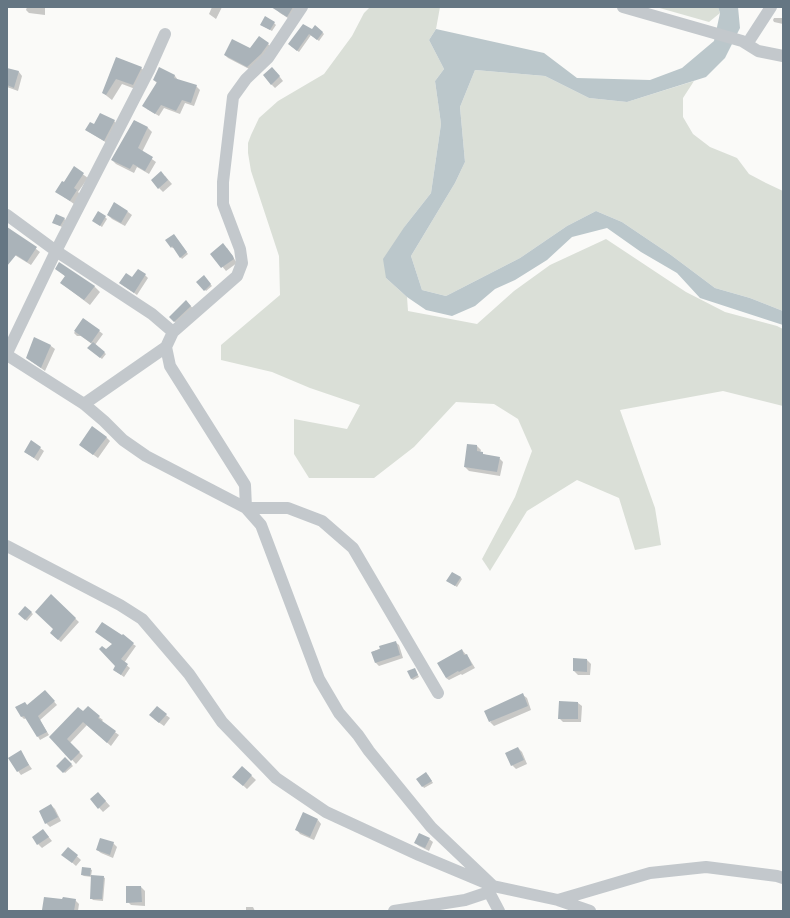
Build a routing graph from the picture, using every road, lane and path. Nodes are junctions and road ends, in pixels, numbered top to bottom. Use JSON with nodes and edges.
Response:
{"nodes":[{"id":1,"x":302,"y":7,"type":"edge"},
{"id":2,"x":623,"y":7,"type":"edge"},
{"id":3,"x":770,"y":7,"type":"edge"},
{"id":4,"x":165,"y":34,"type":"dead end"},
{"id":5,"x":745,"y":43,"type":"junction"},
{"id":6,"x":783,"y":56,"type":"edge"},
{"id":7,"x":7,"y":215,"type":"edge"},
{"id":8,"x":56,"y":251,"type":"junction"},
{"id":9,"x":173,"y":332,"type":"junction"},
{"id":10,"x":166,"y":347,"type":"junction"},
{"id":11,"x":7,"y":354,"type":"edge"},
{"id":12,"x":84,"y":404,"type":"junction"},
{"id":13,"x":246,"y":508,"type":"junction"},
{"id":14,"x":7,"y":546,"type":"edge"},
{"id":15,"x":438,"y":693,"type":"dead end"},
{"id":16,"x":783,"y":878,"type":"edge"},
{"id":17,"x":491,"y":889,"type":"junction"},
{"id":18,"x":558,"y":900,"type":"junction"},
{"id":19,"x":394,"y":911,"type":"edge"},
{"id":20,"x":499,"y":911,"type":"edge"},
{"id":21,"x":590,"y":911,"type":"edge"}],
"edges":[{"from":1,"to":9,"type":"street"},
{"from":2,"to":5,"type":"street"},
{"from":3,"to":5,"type":"street"},
{"from":4,"to":8,"type":"street"},
{"from":5,"to":6,"type":"street"},
{"from":7,"to":8,"type":"street"},
{"from":8,"to":9,"type":"street"},
{"from":8,"to":11,"type":"street"},
{"from":9,"to":10,"type":"street"},
{"from":10,"to":12,"type":"street"},
{"from":10,"to":13,"type":"street"},
{"from":11,"to":12,"type":"street"},
{"from":12,"to":13,"type":"street"},
{"from":13,"to":15,"type":"street"},
{"from":13,"to":17,"type":"street"},
{"from":14,"to":17,"type":"street"},
{"from":16,"to":18,"type":"street"},
{"from":17,"to":18,"type":"street"},
{"from":17,"to":19,"type":"street"},
{"from":17,"to":20,"type":"street"},
{"from":18,"to":21,"type":"street"}]}
